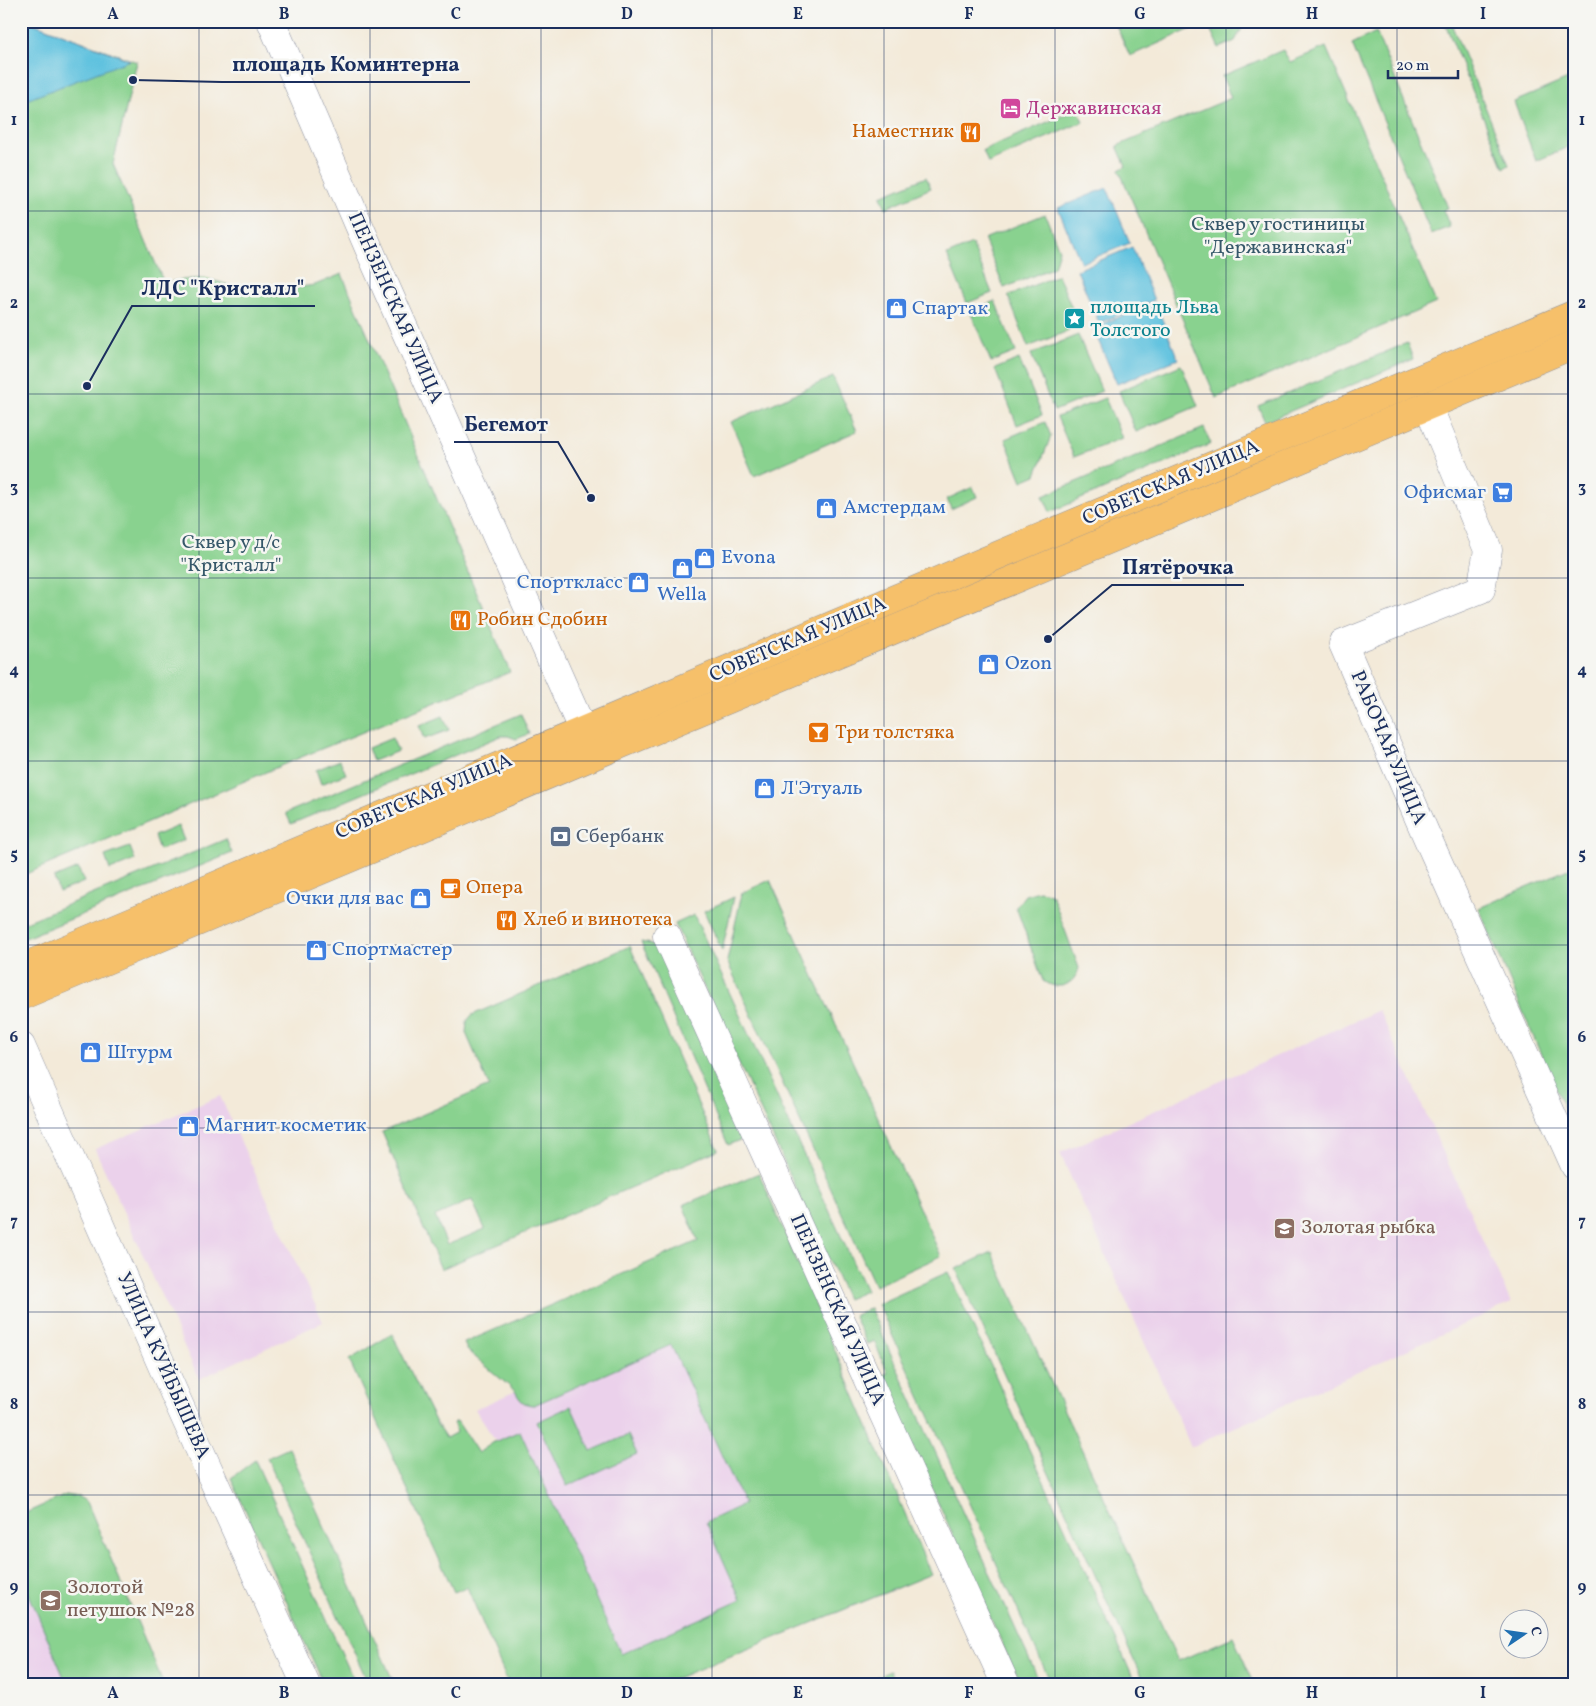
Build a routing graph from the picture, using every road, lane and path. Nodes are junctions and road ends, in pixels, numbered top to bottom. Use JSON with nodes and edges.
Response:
{"nodes":[{"id":1,"x":271,"y":21,"type":"edge"},
{"id":2,"x":1575,"y":314,"type":"edge"},
{"id":3,"x":1575,"y":344,"type":"edge"},
{"id":4,"x":1428,"y":406,"type":"junction"},
{"id":5,"x":583,"y":731,"type":"junction"},
{"id":6,"x":594,"y":756,"type":"junction"},
{"id":7,"x":667,"y":936,"type":"dead end"},
{"id":8,"x":21,"y":968,"type":"edge"},
{"id":9,"x":21,"y":996,"type":"edge"},
{"id":10,"x":21,"y":1046,"type":"edge"},
{"id":11,"x":1575,"y":1166,"type":"edge"},
{"id":12,"x":306,"y":1685,"type":"edge"},
{"id":13,"x":1006,"y":1685,"type":"edge"}],
"edges":[{"from":1,"to":5,"type":"street","name":"ПЕНЗЕНСКАЯ УЛИЦА"},
{"from":2,"to":5,"type":"main road","name":"СОВЕТСКАЯ УЛИЦА"},
{"from":3,"to":4,"type":"main road"},
{"from":4,"to":6,"type":"main road"},
{"from":4,"to":11,"type":"street","name":"РАБОЧАЯ УЛИЦА"},
{"from":5,"to":6,"type":"main road"},
{"from":5,"to":8,"type":"main road","name":"СОВЕТСКАЯ УЛИЦА"},
{"from":6,"to":9,"type":"main road"},
{"from":7,"to":13,"type":"street","name":"ПЕНЗЕНСКАЯ УЛИЦА"},
{"from":10,"to":12,"type":"street","name":"УЛИЦА КУЙБЫШЕВА"}]}
